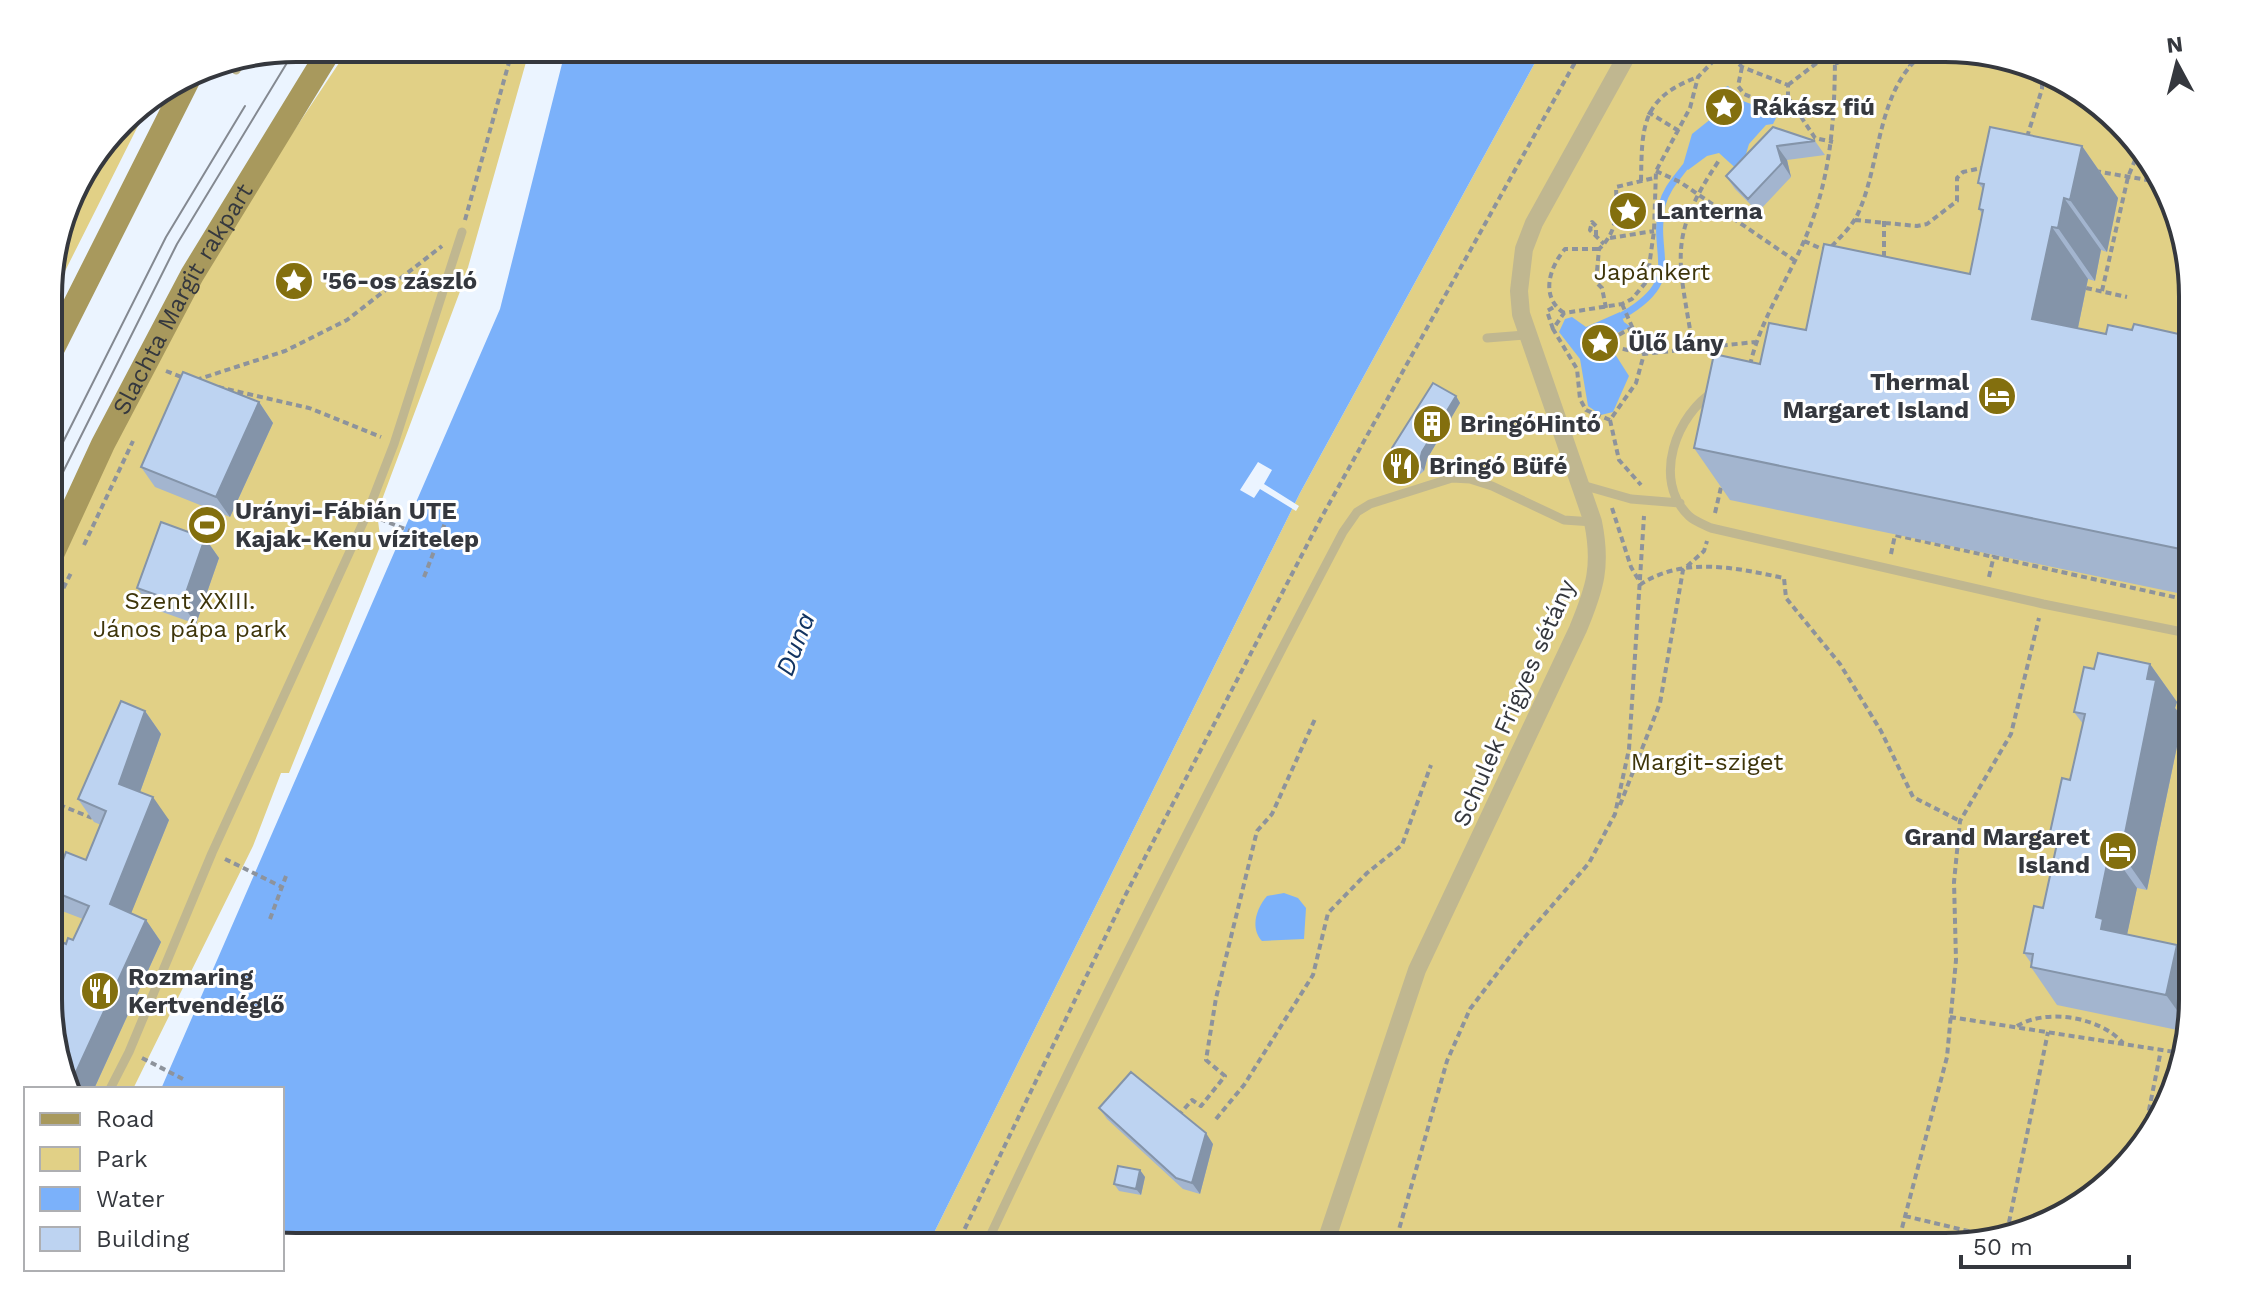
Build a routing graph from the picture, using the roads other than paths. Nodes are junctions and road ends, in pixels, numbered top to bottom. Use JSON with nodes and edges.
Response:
{"nodes":[{"id":1,"x":322,"y":62,"type":"edge"},
{"id":2,"x":1623,"y":62,"type":"edge"},
{"id":3,"x":182,"y":91,"type":"edge"},
{"id":4,"x":462,"y":232,"type":"road end"},
{"id":5,"x":62,"y":330,"type":"edge"},
{"id":6,"x":1525,"y":335,"type":"junction"},
{"id":7,"x":1487,"y":338,"type":"dead end"},
{"id":8,"x":1725,"y":391,"type":"edge"},
{"id":9,"x":1581,"y":485,"type":"junction"},
{"id":10,"x":1680,"y":503,"type":"junction"},
{"id":11,"x":1593,"y":522,"type":"junction"},
{"id":12,"x":62,"y":533,"type":"edge"},
{"id":13,"x":2178,"y":631,"type":"edge"},
{"id":14,"x":111,"y":1087,"type":"edge"},
{"id":15,"x":1329,"y":1232,"type":"edge"},
{"id":16,"x":992,"y":1233,"type":"edge"}],
"edges":[{"from":1,"to":12,"type":"main road","name":"Slachta Margit rakpart"},
{"from":2,"to":6,"type":"street","name":"Schulek Frigyes sétány"},
{"from":3,"to":5,"type":"main road"},
{"from":4,"to":14,"type":"lane"},
{"from":6,"to":7,"type":"lane"},
{"from":6,"to":9,"type":"street","name":"Schulek Frigyes sétány"},
{"from":8,"to":10,"type":"lane"},
{"from":9,"to":10,"type":"lane"},
{"from":9,"to":11,"type":"street","name":"Schulek Frigyes sétány"},
{"from":10,"to":13,"type":"lane"},
{"from":11,"to":15,"type":"street","name":"Schulek Frigyes sétány"},
{"from":11,"to":16,"type":"lane"}]}
